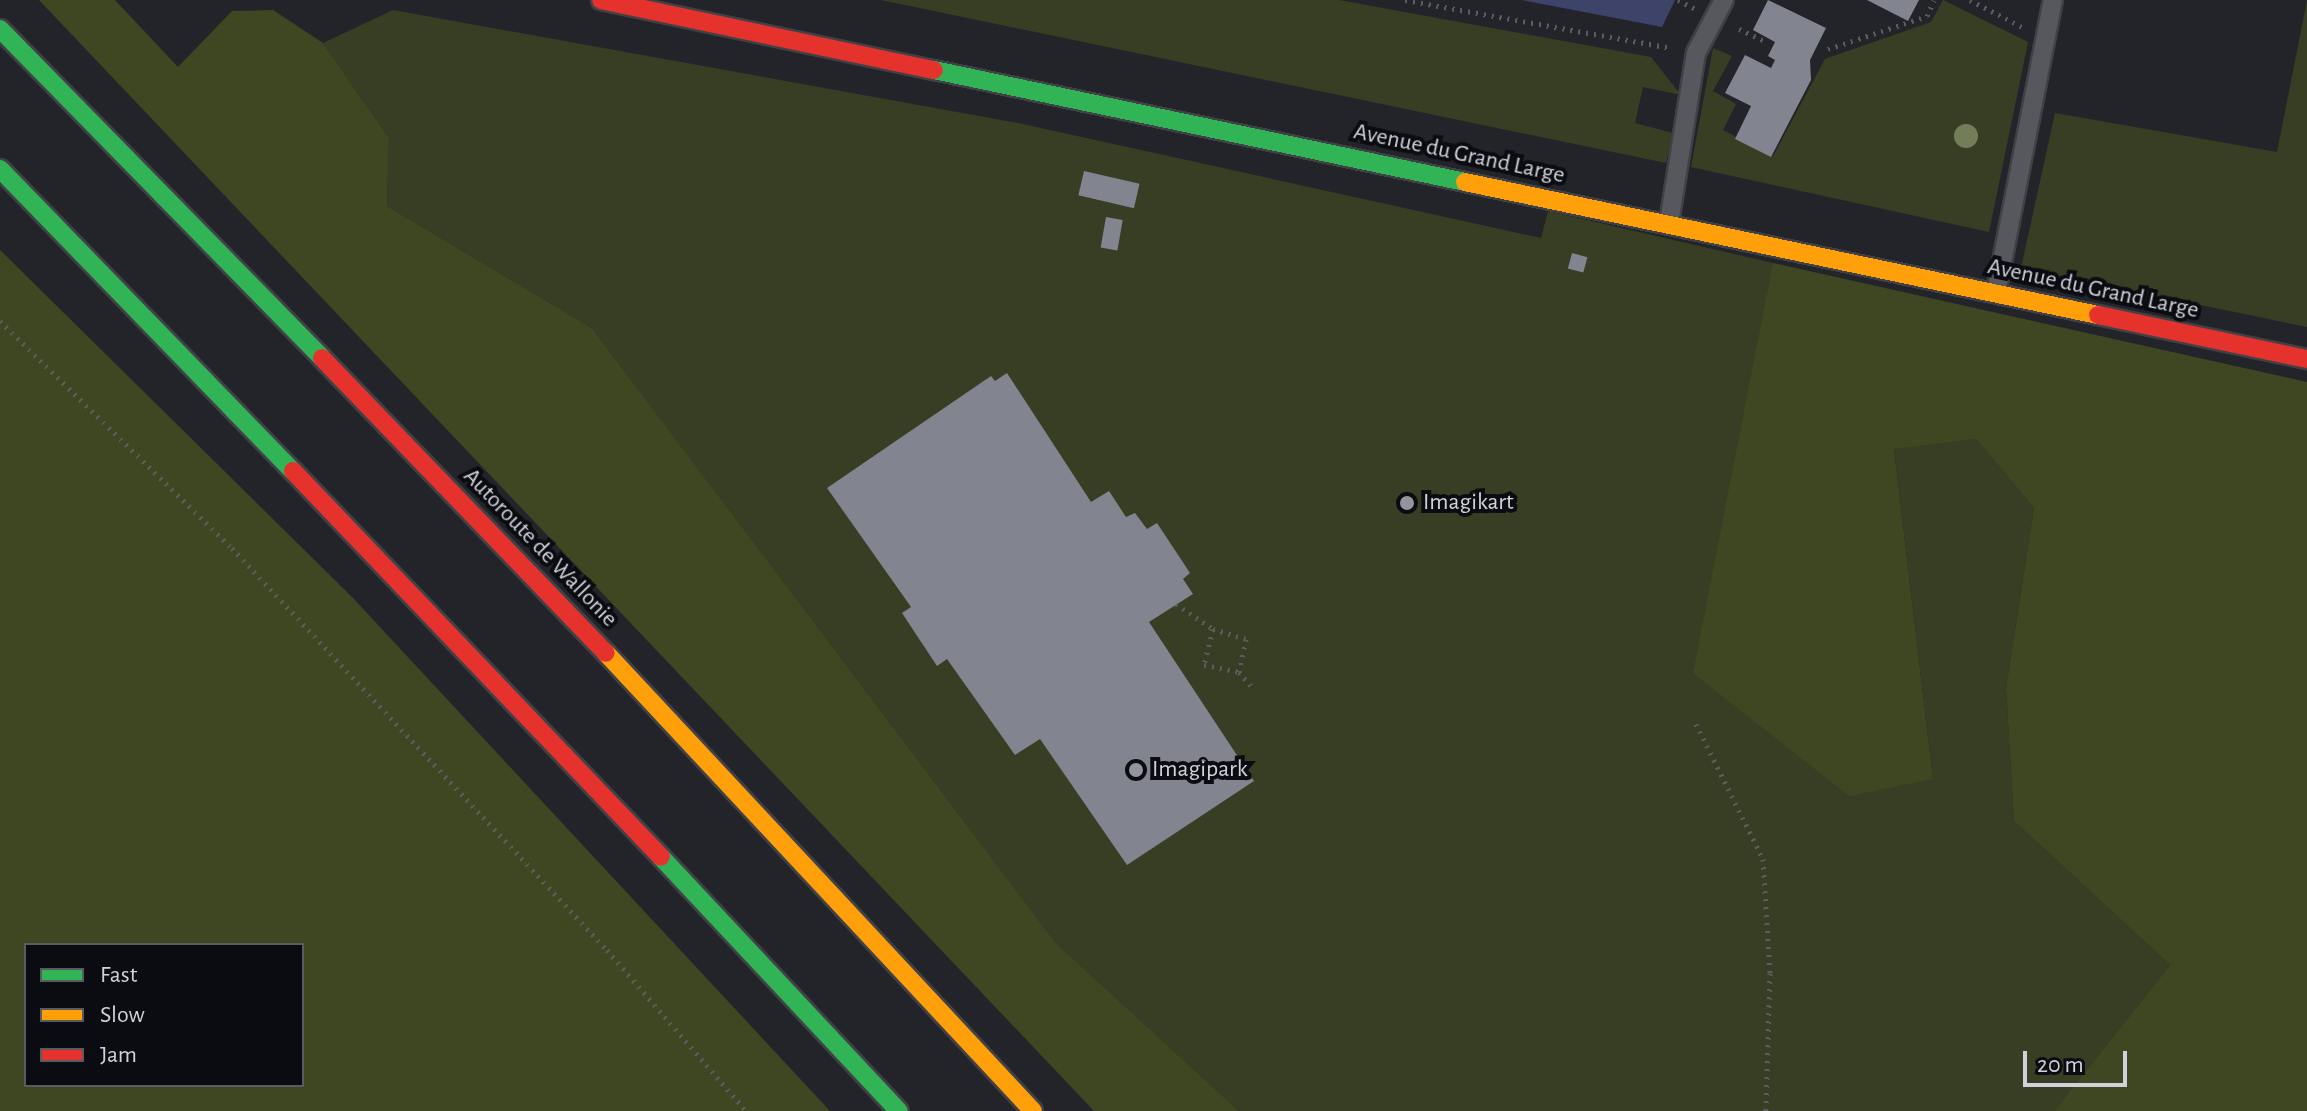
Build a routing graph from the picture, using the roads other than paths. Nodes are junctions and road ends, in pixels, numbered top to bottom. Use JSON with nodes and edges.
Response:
{"nodes":[{"id":1,"x":601,"y":0,"type":"edge"},
{"id":2,"x":1724,"y":0,"type":"edge"},
{"id":3,"x":2053,"y":0,"type":"edge"},
{"id":4,"x":0,"y":29,"type":"edge"},
{"id":5,"x":0,"y":169,"type":"edge"},
{"id":6,"x":1669,"y":223,"type":"junction"},
{"id":7,"x":1996,"y":293,"type":"junction"},
{"id":8,"x":2307,"y":359,"type":"edge"},
{"id":9,"x":899,"y":1111,"type":"edge"},
{"id":10,"x":1033,"y":1111,"type":"edge"}],
"edges":[{"from":1,"to":6,"type":"main road","name":"Avenue du Grand Large"},
{"from":2,"to":6,"type":"lane"},
{"from":3,"to":7,"type":"lane"},
{"from":4,"to":10,"type":"main road","name":"Autoroute de Wallonie"},
{"from":5,"to":9,"type":"main road"},
{"from":6,"to":7,"type":"main road","name":"Avenue du Grand Large"},
{"from":7,"to":8,"type":"main road","name":"Avenue du Grand Large"}]}
